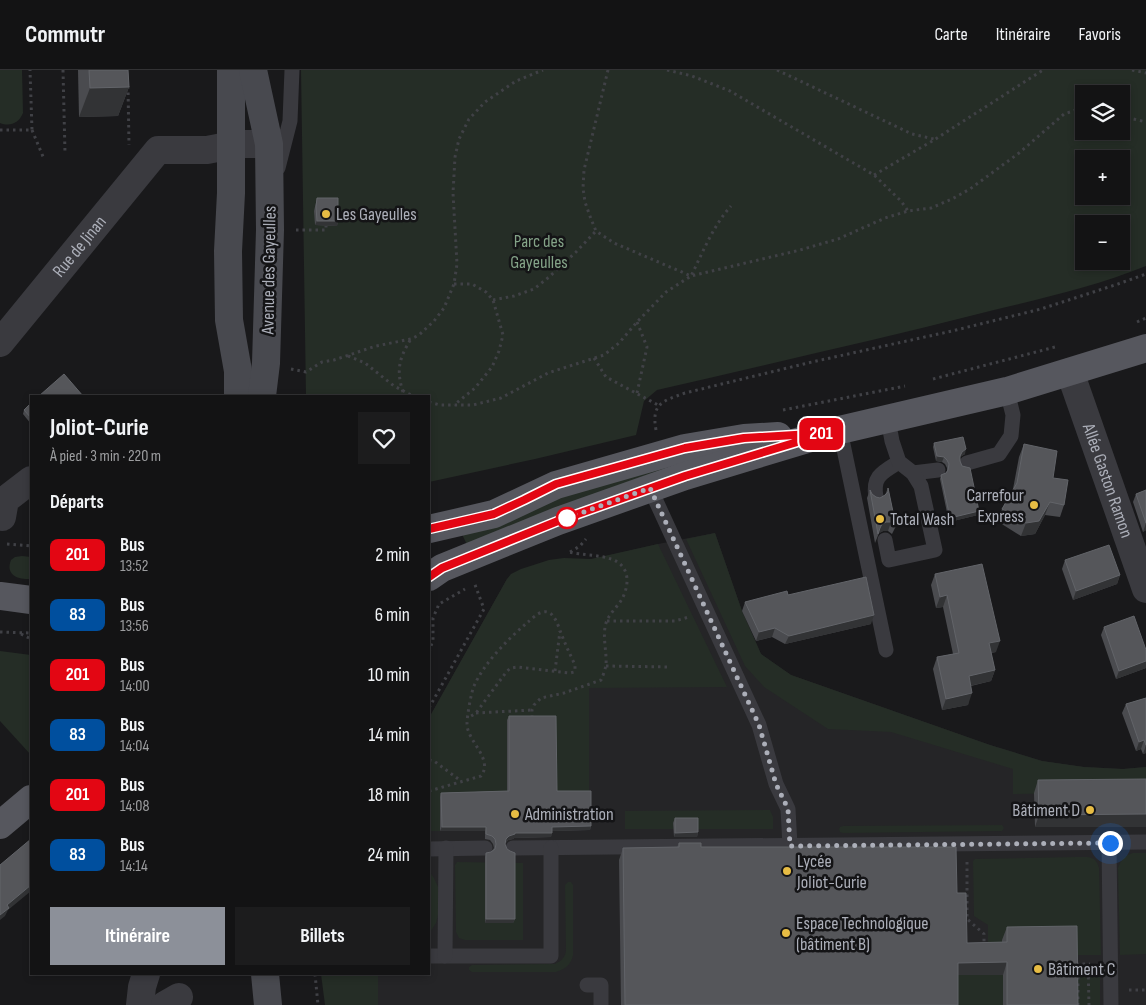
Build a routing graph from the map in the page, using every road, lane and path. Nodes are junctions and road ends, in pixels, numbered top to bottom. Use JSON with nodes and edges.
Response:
{"nodes":[{"id":1,"x":30,"y":70,"type":"edge"},
{"id":2,"x":63,"y":70,"type":"edge"},
{"id":3,"x":231,"y":70,"type":"edge"},
{"id":4,"x":254,"y":70,"type":"edge"},
{"id":5,"x":292,"y":70,"type":"edge"},
{"id":6,"x":543,"y":70,"type":"edge"},
{"id":7,"x":608,"y":70,"type":"edge"},
{"id":8,"x":667,"y":70,"type":"edge"},
{"id":9,"x":777,"y":70,"type":"edge"},
{"id":10,"x":1043,"y":70,"type":"edge"},
{"id":11,"x":1132,"y":70,"type":"edge"},
{"id":12,"x":1146,"y":73,"type":"edge"},
{"id":13,"x":128,"y":79,"type":"edge"},
{"id":14,"x":1075,"y":110,"type":"edge"},
{"id":15,"x":1130,"y":118,"type":"edge"},
{"id":16,"x":1146,"y":122,"type":"edge"},
{"id":17,"x":0,"y":130,"type":"edge"},
{"id":18,"x":32,"y":130,"type":"junction"},
{"id":19,"x":934,"y":140,"type":"junction"},
{"id":20,"x":269,"y":144,"type":"junction"},
{"id":21,"x":230,"y":145,"type":"junction"},
{"id":22,"x":130,"y":150,"type":"dead end"},
{"id":23,"x":65,"y":153,"type":"dead end"},
{"id":24,"x":44,"y":159,"type":"dead end"},
{"id":25,"x":874,"y":175,"type":"junction"},
{"id":26,"x":270,"y":198,"type":"junction"},
{"id":27,"x":731,"y":206,"type":"dead end"},
{"id":28,"x":908,"y":211,"type":"junction"},
{"id":29,"x":326,"y":226,"type":"edge"},
{"id":30,"x":270,"y":230,"type":"junction"},
{"id":31,"x":596,"y":231,"type":"junction"},
{"id":32,"x":1146,"y":274,"type":"edge"},
{"id":33,"x":691,"y":276,"type":"junction"},
{"id":34,"x":454,"y":284,"type":"junction"},
{"id":35,"x":493,"y":300,"type":"junction"},
{"id":36,"x":1146,"y":318,"type":"edge"},
{"id":37,"x":637,"y":322,"type":"junction"},
{"id":38,"x":1128,"y":324,"type":"dead end"},
{"id":39,"x":411,"y":339,"type":"junction"},
{"id":40,"x":0,"y":343,"type":"edge"},
{"id":41,"x":1059,"y":346,"type":"dead end"},
{"id":42,"x":1146,"y":348,"type":"edge"},
{"id":43,"x":347,"y":356,"type":"junction"},
{"id":44,"x":594,"y":358,"type":"junction"},
{"id":45,"x":266,"y":363,"type":"junction"},
{"id":46,"x":1070,"y":372,"type":"junction"},
{"id":47,"x":926,"y":381,"type":"dead end"},
{"id":48,"x":907,"y":386,"type":"dead end"},
{"id":49,"x":1007,"y":391,"type":"junction"},
{"id":50,"x":404,"y":392,"type":"junction"},
{"id":51,"x":637,"y":393,"type":"junction"},
{"id":52,"x":238,"y":395,"type":"edge"},
{"id":53,"x":262,"y":395,"type":"edge"},
{"id":54,"x":410,"y":395,"type":"edge"},
{"id":55,"x":430,"y":402,"type":"edge"},
{"id":56,"x":658,"y":405,"type":"junction"},
{"id":57,"x":454,"y":406,"type":"junction"},
{"id":58,"x":774,"y":412,"type":"dead end"},
{"id":59,"x":888,"y":419,"type":"junction"},
{"id":60,"x":833,"y":431,"type":"junction"},
{"id":61,"x":657,"y":438,"type":"dead end"},
{"id":62,"x":899,"y":462,"type":"junction"},
{"id":63,"x":967,"y":463,"type":"dead end"},
{"id":64,"x":938,"y":470,"type":"dead end"},
{"id":65,"x":913,"y":473,"type":"junction"},
{"id":66,"x":30,"y":481,"type":"edge"},
{"id":67,"x":650,"y":488,"type":"junction"},
{"id":68,"x":876,"y":497,"type":"edge"},
{"id":69,"x":430,"y":529,"type":"edge"},
{"id":70,"x":1,"y":530,"type":"edge"},
{"id":71,"x":885,"y":540,"type":"dead end"},
{"id":72,"x":30,"y":545,"type":"edge"},
{"id":73,"x":569,"y":552,"type":"dead end"},
{"id":74,"x":475,"y":555,"type":"junction"},
{"id":75,"x":430,"y":576,"type":"edge"},
{"id":76,"x":465,"y":588,"type":"dead end"},
{"id":77,"x":1146,"y":589,"type":"edge"},
{"id":78,"x":0,"y":596,"type":"edge"},
{"id":79,"x":30,"y":600,"type":"edge"},
{"id":80,"x":692,"y":615,"type":"dead end"},
{"id":81,"x":607,"y":621,"type":"junction"},
{"id":82,"x":560,"y":631,"type":"junction"},
{"id":83,"x":0,"y":632,"type":"edge"},
{"id":84,"x":20,"y":633,"type":"junction"},
{"id":85,"x":30,"y":633,"type":"edge"},
{"id":86,"x":30,"y":638,"type":"edge"},
{"id":87,"x":430,"y":649,"type":"edge"},
{"id":88,"x":886,"y":650,"type":"dead end"},
{"id":89,"x":606,"y":666,"type":"junction"},
{"id":90,"x":669,"y":667,"type":"dead end"},
{"id":91,"x":555,"y":671,"type":"junction"},
{"id":92,"x":430,"y":706,"type":"edge"},
{"id":93,"x":532,"y":710,"type":"junction"},
{"id":94,"x":476,"y":713,"type":"junction"},
{"id":95,"x":468,"y":718,"type":"junction"},
{"id":96,"x":532,"y":720,"type":"edge"},
{"id":97,"x":430,"y":760,"type":"edge"},
{"id":98,"x":462,"y":781,"type":"junction"},
{"id":99,"x":430,"y":791,"type":"edge"},
{"id":100,"x":30,"y":801,"type":"edge"},
{"id":101,"x":0,"y":825,"type":"edge"},
{"id":102,"x":1146,"y":842,"type":"edge"},
{"id":103,"x":1110,"y":843,"type":"junction"},
{"id":104,"x":967,"y":844,"type":"junction"},
{"id":105,"x":790,"y":846,"type":"junction"},
{"id":106,"x":446,"y":848,"type":"junction"},
{"id":107,"x":485,"y":848,"type":"dead end"},
{"id":108,"x":513,"y":848,"type":"dead end"},
{"id":109,"x":551,"y":848,"type":"junction"},
{"id":110,"x":430,"y":849,"type":"edge"},
{"id":111,"x":984,"y":948,"type":"edge"},
{"id":112,"x":430,"y":956,"type":"edge"},
{"id":113,"x":445,"y":956,"type":"junction"},
{"id":114,"x":1073,"y":964,"type":"edge"},
{"id":115,"x":1078,"y":964,"type":"junction"},
{"id":116,"x":146,"y":975,"type":"edge"},
{"id":117,"x":265,"y":975,"type":"edge"},
{"id":118,"x":315,"y":975,"type":"edge"},
{"id":119,"x":587,"y":985,"type":"dead end"},
{"id":120,"x":140,"y":1005,"type":"edge"},
{"id":121,"x":268,"y":1005,"type":"edge"},
{"id":122,"x":318,"y":1005,"type":"edge"},
{"id":123,"x":601,"y":1005,"type":"edge"},
{"id":124,"x":1078,"y":1005,"type":"edge"},
{"id":125,"x":1089,"y":1005,"type":"edge"},
{"id":126,"x":1111,"y":1005,"type":"edge"}],
"edges":[{"from":1,"to":18,"type":"path"},
{"from":2,"to":23,"type":"path"},
{"from":3,"to":21,"type":"street","name":"Avenue des Gayeulles"},
{"from":4,"to":20,"type":"street","name":"Avenue des Gayeulles"},
{"from":5,"to":26,"type":"lane"},
{"from":6,"to":34,"type":"path"},
{"from":7,"to":31,"type":"path"},
{"from":8,"to":25,"type":"path"},
{"from":9,"to":19,"type":"path"},
{"from":10,"to":19,"type":"path"},
{"from":11,"to":12,"type":"path"},
{"from":13,"to":22,"type":"path"},
{"from":14,"to":28,"type":"path"},
{"from":15,"to":16,"type":"path"},
{"from":17,"to":18,"type":"path"},
{"from":18,"to":24,"type":"path"},
{"from":19,"to":25,"type":"path"},
{"from":20,"to":21,"type":"street"},
{"from":20,"to":26,"type":"street","name":"Avenue des Gayeulles"},
{"from":21,"to":40,"type":"street","name":"Rue de Jinan"},
{"from":21,"to":52,"type":"street","name":"Avenue des Gayeulles"},
{"from":25,"to":28,"type":"path"},
{"from":26,"to":30,"type":"street","name":"Avenue des Gayeulles"},
{"from":27,"to":33,"type":"path"},
{"from":28,"to":33,"type":"path"},
{"from":29,"to":30,"type":"path"},
{"from":30,"to":45,"type":"street","name":"Avenue des Gayeulles"},
{"from":31,"to":33,"type":"path"},
{"from":31,"to":35,"type":"path"},
{"from":32,"to":56,"type":"path"},
{"from":33,"to":37,"type":"path"},
{"from":34,"to":35,"type":"path"},
{"from":34,"to":39,"type":"path"},
{"from":35,"to":57,"type":"path"},
{"from":36,"to":38,"type":"path"},
{"from":37,"to":44,"type":"path"},
{"from":37,"to":51,"type":"path"},
{"from":39,"to":43,"type":"path"},
{"from":39,"to":50,"type":"path"},
{"from":41,"to":47,"type":"path"},
{"from":42,"to":46,"type":"main road"},
{"from":43,"to":45,"type":"path"},
{"from":43,"to":50,"type":"path"},
{"from":44,"to":51,"type":"path"},
{"from":44,"to":57,"type":"path"},
{"from":45,"to":53,"type":"street","name":"Avenue des Gayeulles"},
{"from":46,"to":49,"type":"main road"},
{"from":46,"to":77,"type":"street","name":"Allée Gaston Ramon"},
{"from":48,"to":58,"type":"path"},
{"from":49,"to":59,"type":"main road"},
{"from":49,"to":63,"type":"lane"},
{"from":50,"to":54,"type":"path"},
{"from":51,"to":56,"type":"path"},
{"from":55,"to":57,"type":"path"},
{"from":56,"to":61,"type":"path"},
{"from":59,"to":60,"type":"main road"},
{"from":59,"to":62,"type":"lane"},
{"from":60,"to":67,"type":"main road"},
{"from":60,"to":69,"type":"main road"},
{"from":60,"to":88,"type":"lane"},
{"from":62,"to":65,"type":"lane"},
{"from":62,"to":68,"type":"lane"},
{"from":64,"to":65,"type":"lane"},
{"from":65,"to":71,"type":"lane"},
{"from":66,"to":70,"type":"street"},
{"from":67,"to":74,"type":"main road"},
{"from":67,"to":105,"type":"lane"},
{"from":70,"to":72,"type":"path"},
{"from":73,"to":81,"type":"path"},
{"from":74,"to":75,"type":"main road"},
{"from":74,"to":92,"type":"path"},
{"from":76,"to":87,"type":"path"},
{"from":78,"to":79,"type":"main road"},
{"from":80,"to":81,"type":"path"},
{"from":81,"to":89,"type":"path"},
{"from":82,"to":91,"type":"path"},
{"from":82,"to":91,"type":"path"},
{"from":82,"to":95,"type":"path"},
{"from":83,"to":84,"type":"path"},
{"from":84,"to":85,"type":"path"},
{"from":84,"to":86,"type":"path"},
{"from":89,"to":90,"type":"path"},
{"from":89,"to":93,"type":"path"},
{"from":91,"to":94,"type":"path"},
{"from":93,"to":94,"type":"path"},
{"from":93,"to":96,"type":"path"},
{"from":94,"to":95,"type":"path"},
{"from":95,"to":98,"type":"path"},
{"from":97,"to":98,"type":"path"},
{"from":98,"to":99,"type":"path"},
{"from":100,"to":101,"type":"main road"},
{"from":102,"to":103,"type":"lane"},
{"from":103,"to":104,"type":"lane"},
{"from":103,"to":126,"type":"lane"},
{"from":104,"to":105,"type":"lane"},
{"from":104,"to":111,"type":"path"},
{"from":105,"to":109,"type":"lane"},
{"from":106,"to":107,"type":"lane"},
{"from":106,"to":110,"type":"lane"},
{"from":106,"to":113,"type":"lane"},
{"from":108,"to":109,"type":"lane"},
{"from":109,"to":113,"type":"lane"},
{"from":112,"to":113,"type":"lane"},
{"from":114,"to":115,"type":"path"},
{"from":115,"to":124,"type":"path"},
{"from":115,"to":125,"type":"path"},
{"from":116,"to":120,"type":"street"},
{"from":117,"to":121,"type":"street"},
{"from":118,"to":122,"type":"path"},
{"from":119,"to":123,"type":"lane"}]}
